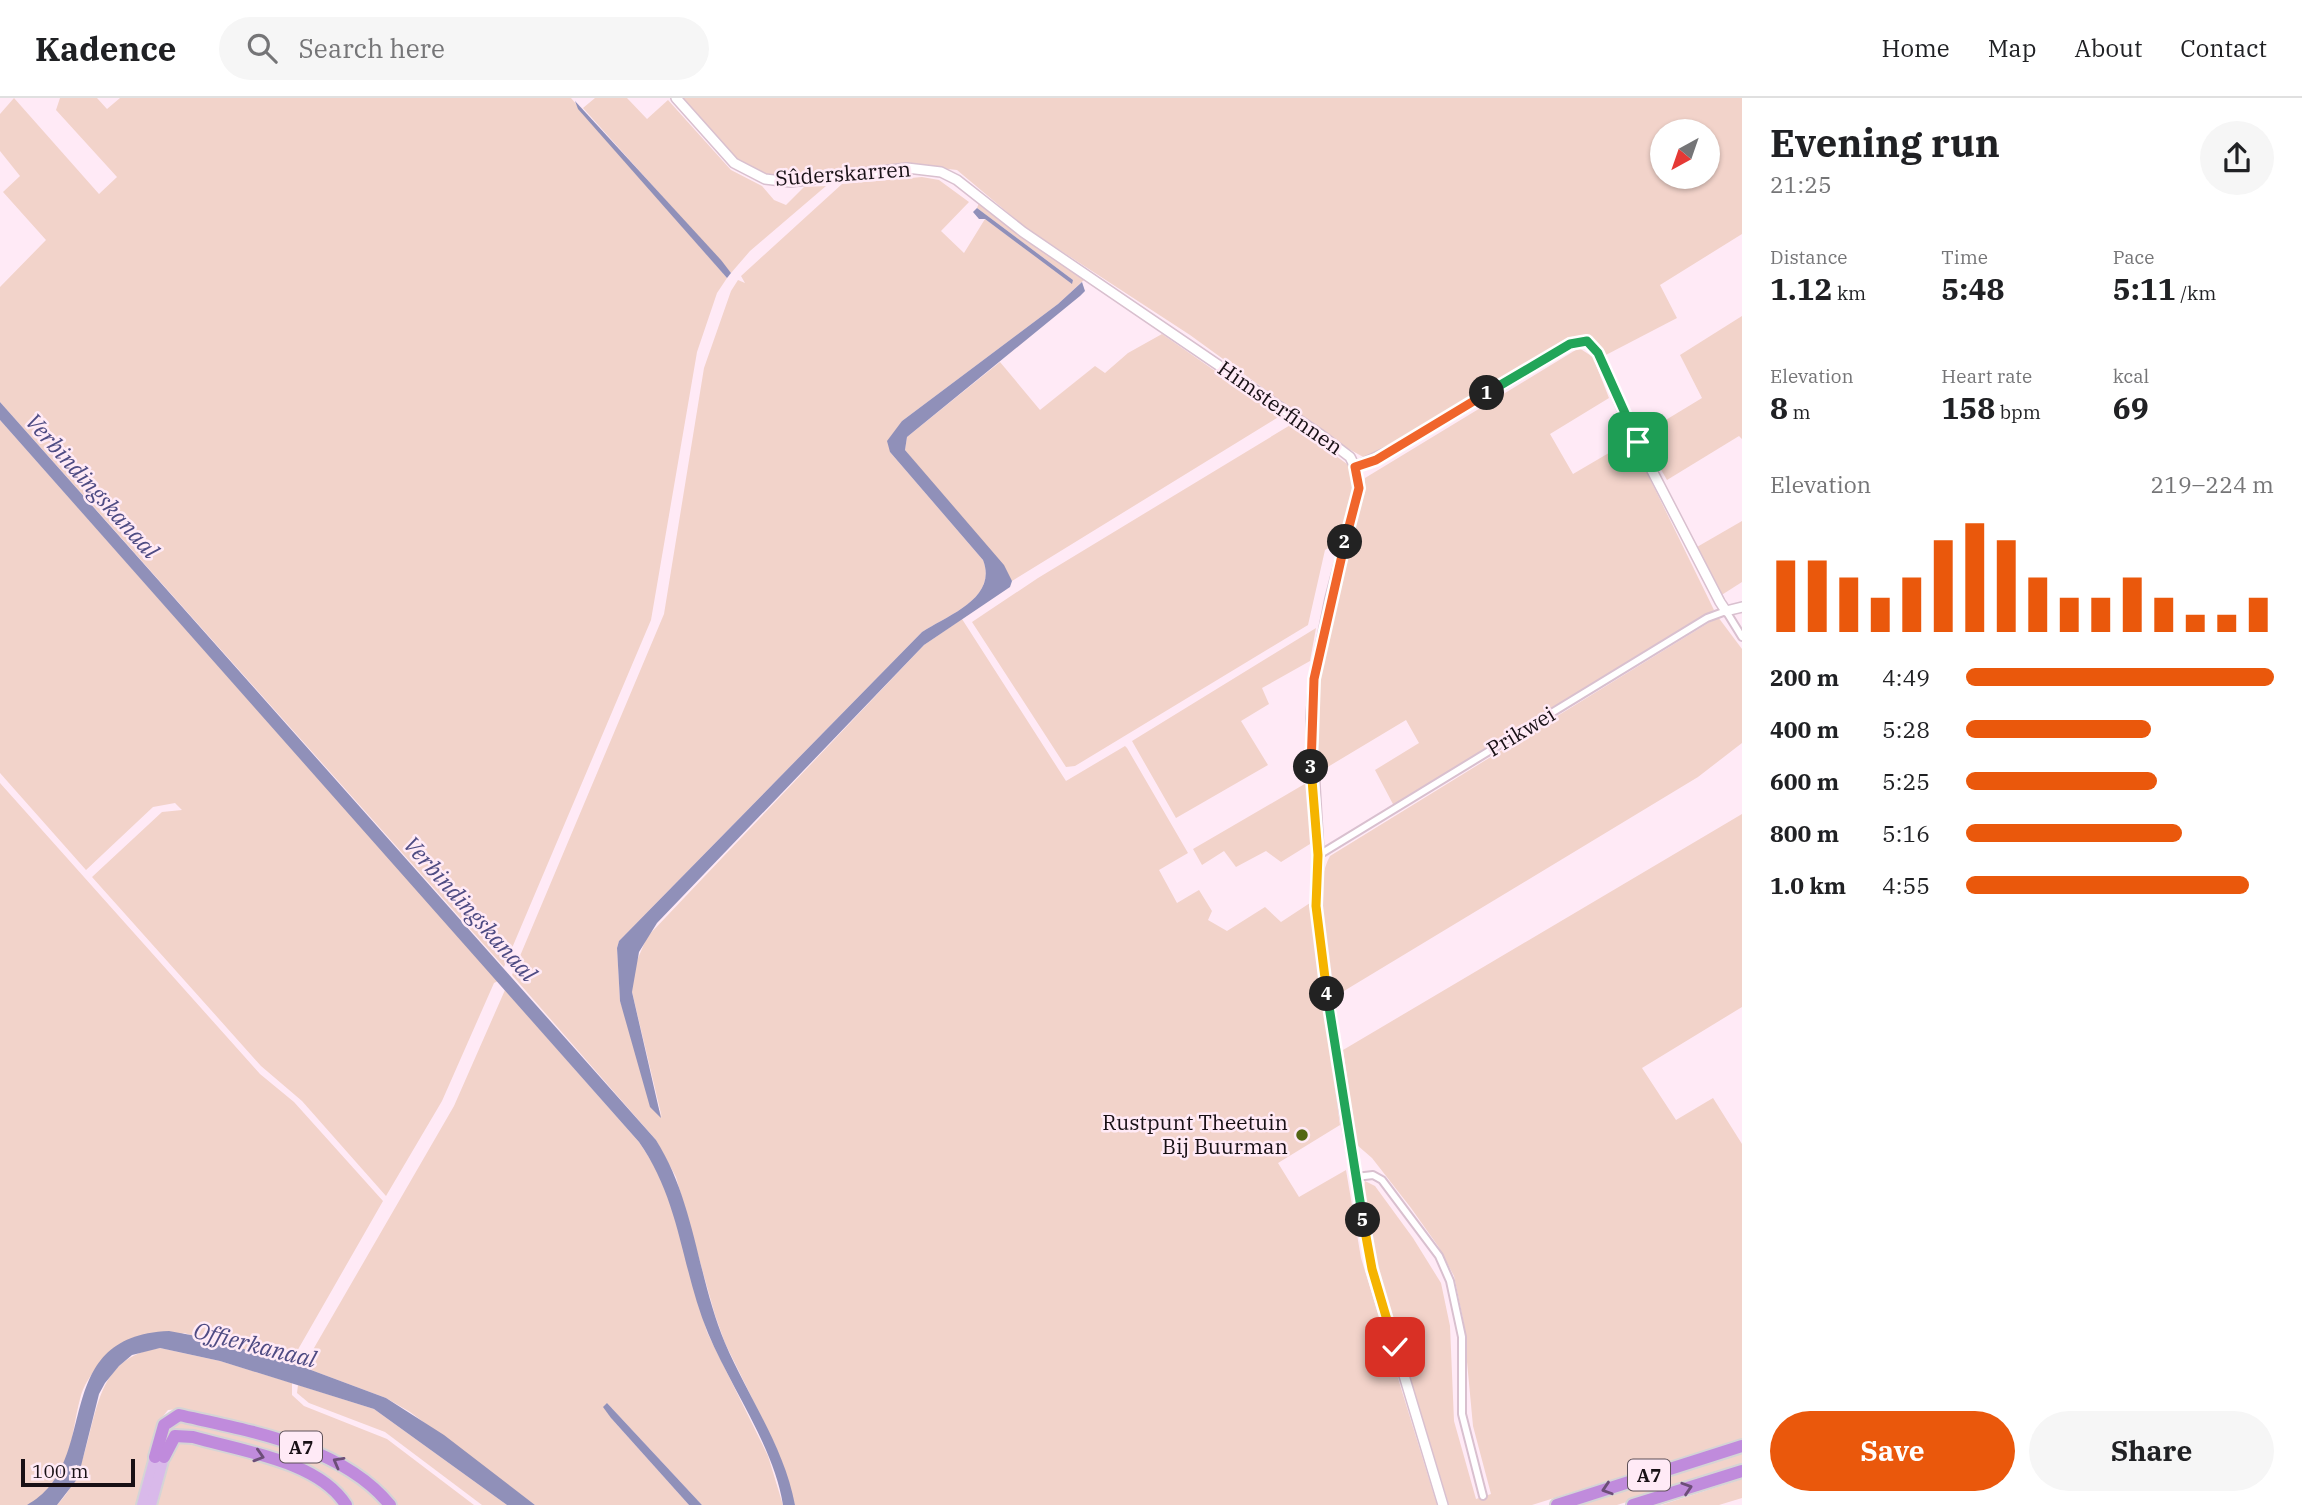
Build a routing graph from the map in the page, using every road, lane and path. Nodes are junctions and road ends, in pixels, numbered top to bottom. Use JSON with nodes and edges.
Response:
{"nodes":[{"id":1,"x":676,"y":98,"type":"edge"},
{"id":2,"x":957,"y":180,"type":"joint"},
{"id":3,"x":1355,"y":467,"type":"junction"},
{"id":4,"x":1742,"y":607,"type":"edge"},
{"id":5,"x":1726,"y":611,"type":"junction"},
{"id":6,"x":1742,"y":637,"type":"edge"},
{"id":7,"x":1318,"y":855,"type":"junction"},
{"id":8,"x":1356,"y":1177,"type":"junction"},
{"id":9,"x":1742,"y":1446,"type":"edge"},
{"id":10,"x":159,"y":1457,"type":"junction"},
{"id":11,"x":1742,"y":1471,"type":"edge"},
{"id":12,"x":1483,"y":1496,"type":"dead end"},
{"id":13,"x":142,"y":1505,"type":"edge"},
{"id":14,"x":151,"y":1505,"type":"edge"},
{"id":15,"x":346,"y":1505,"type":"edge"},
{"id":16,"x":390,"y":1505,"type":"edge"},
{"id":17,"x":1443,"y":1505,"type":"edge"},
{"id":18,"x":1557,"y":1505,"type":"edge"},
{"id":19,"x":1633,"y":1505,"type":"edge"}],
"edges":[{"from":1,"to":2,"type":"street","name":"Sûderskarren"},
{"from":2,"to":3,"type":"street","name":"Himsterfinnen"},
{"from":3,"to":5,"type":"street"},
{"from":3,"to":7,"type":"street","name":"Himsterfinnen"},
{"from":4,"to":5,"type":"street"},
{"from":5,"to":6,"type":"street"},
{"from":5,"to":7,"type":"street","name":"Prikwei"},
{"from":7,"to":8,"type":"street","name":"Himsterfinnen"},
{"from":8,"to":12,"type":"street"},
{"from":8,"to":17,"type":"street","name":"Himsterfinnen"},
{"from":9,"to":18,"type":"highway","number":"A7","one_way":true},
{"from":10,"to":13,"type":"main road"},
{"from":10,"to":14,"type":"main road"},
{"from":10,"to":15,"type":"highway","number":"A7","one_way":true},
{"from":16,"to":10,"type":"highway","number":"A7","one_way":true},
{"from":19,"to":11,"type":"highway","number":"A7","one_way":true}]}
